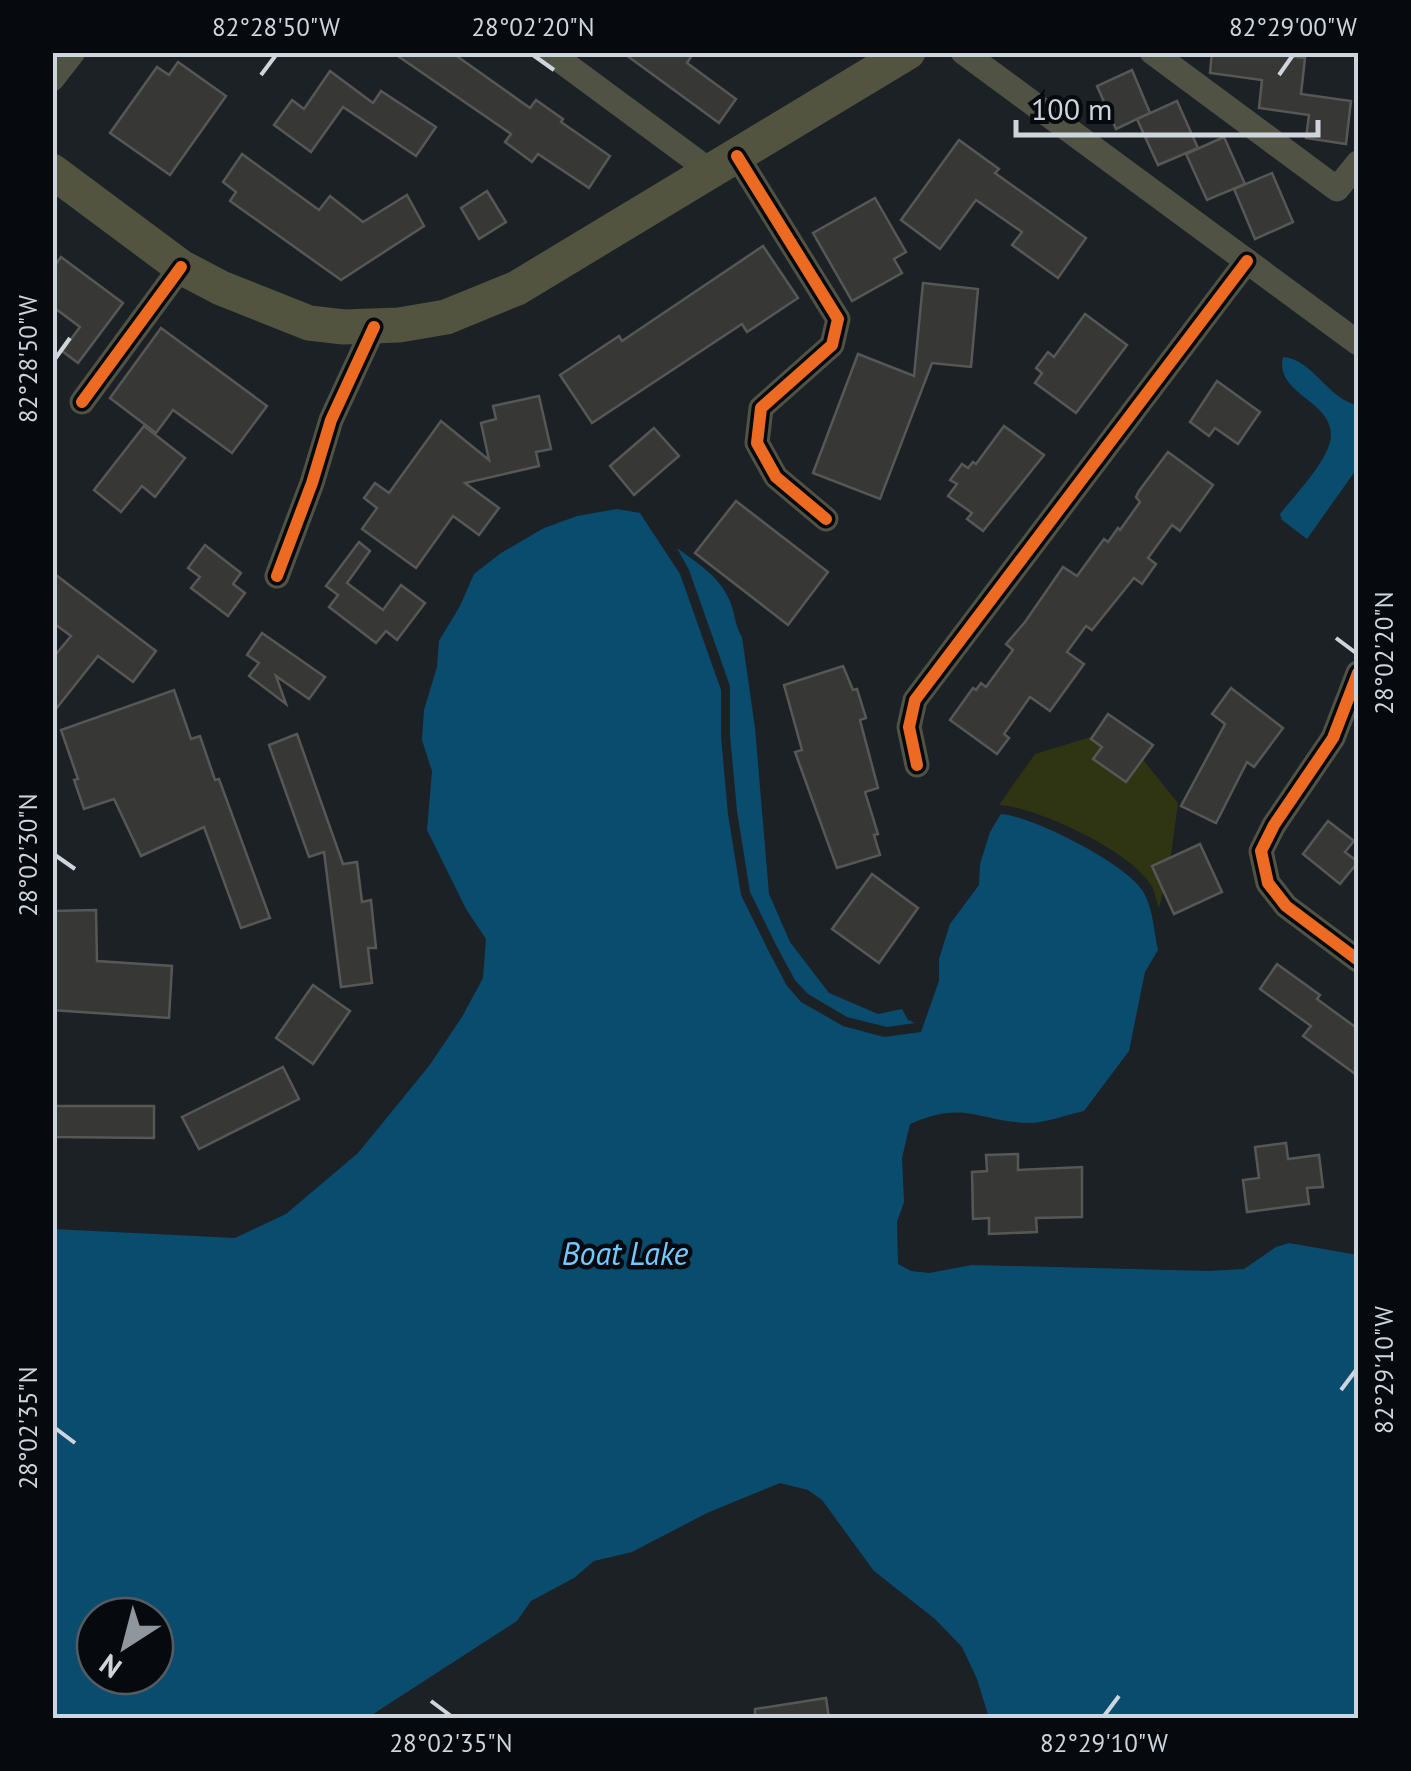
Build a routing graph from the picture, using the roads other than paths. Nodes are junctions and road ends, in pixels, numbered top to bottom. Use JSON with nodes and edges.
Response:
{"nodes":[{"id":1,"x":73,"y":52,"type":"edge"},
{"id":2,"x":550,"y":52,"type":"edge"},
{"id":3,"x":908,"y":52,"type":"edge"},
{"id":4,"x":963,"y":52,"type":"edge"},
{"id":5,"x":1152,"y":52,"type":"edge"},
{"id":6,"x":52,"y":79,"type":"edge"},
{"id":7,"x":724,"y":163,"type":"junction"},
{"id":8,"x":1358,"y":163,"type":"edge"},
{"id":9,"x":52,"y":170,"type":"edge"},
{"id":10,"x":1247,"y":261,"type":"junction"},
{"id":11,"x":181,"y":267,"type":"junction"},
{"id":12,"x":374,"y":327,"type":"junction"},
{"id":13,"x":1358,"y":343,"type":"edge"},
{"id":14,"x":82,"y":402,"type":"dead end"},
{"id":15,"x":826,"y":519,"type":"dead end"},
{"id":16,"x":277,"y":576,"type":"dead end"},
{"id":17,"x":1358,"y":673,"type":"edge"},
{"id":18,"x":917,"y":765,"type":"dead end"},
{"id":19,"x":1358,"y":960,"type":"edge"}],
"edges":[{"from":1,"to":6,"type":"street"},
{"from":2,"to":7,"type":"street"},
{"from":3,"to":7,"type":"main road"},
{"from":4,"to":10,"type":"street"},
{"from":5,"to":8,"type":"street"},
{"from":7,"to":12,"type":"main road"},
{"from":7,"to":15,"type":"street"},
{"from":9,"to":11,"type":"main road"},
{"from":10,"to":13,"type":"street"},
{"from":10,"to":18,"type":"street"},
{"from":11,"to":12,"type":"main road"},
{"from":11,"to":14,"type":"street"},
{"from":12,"to":16,"type":"street"},
{"from":17,"to":19,"type":"street"}]}
